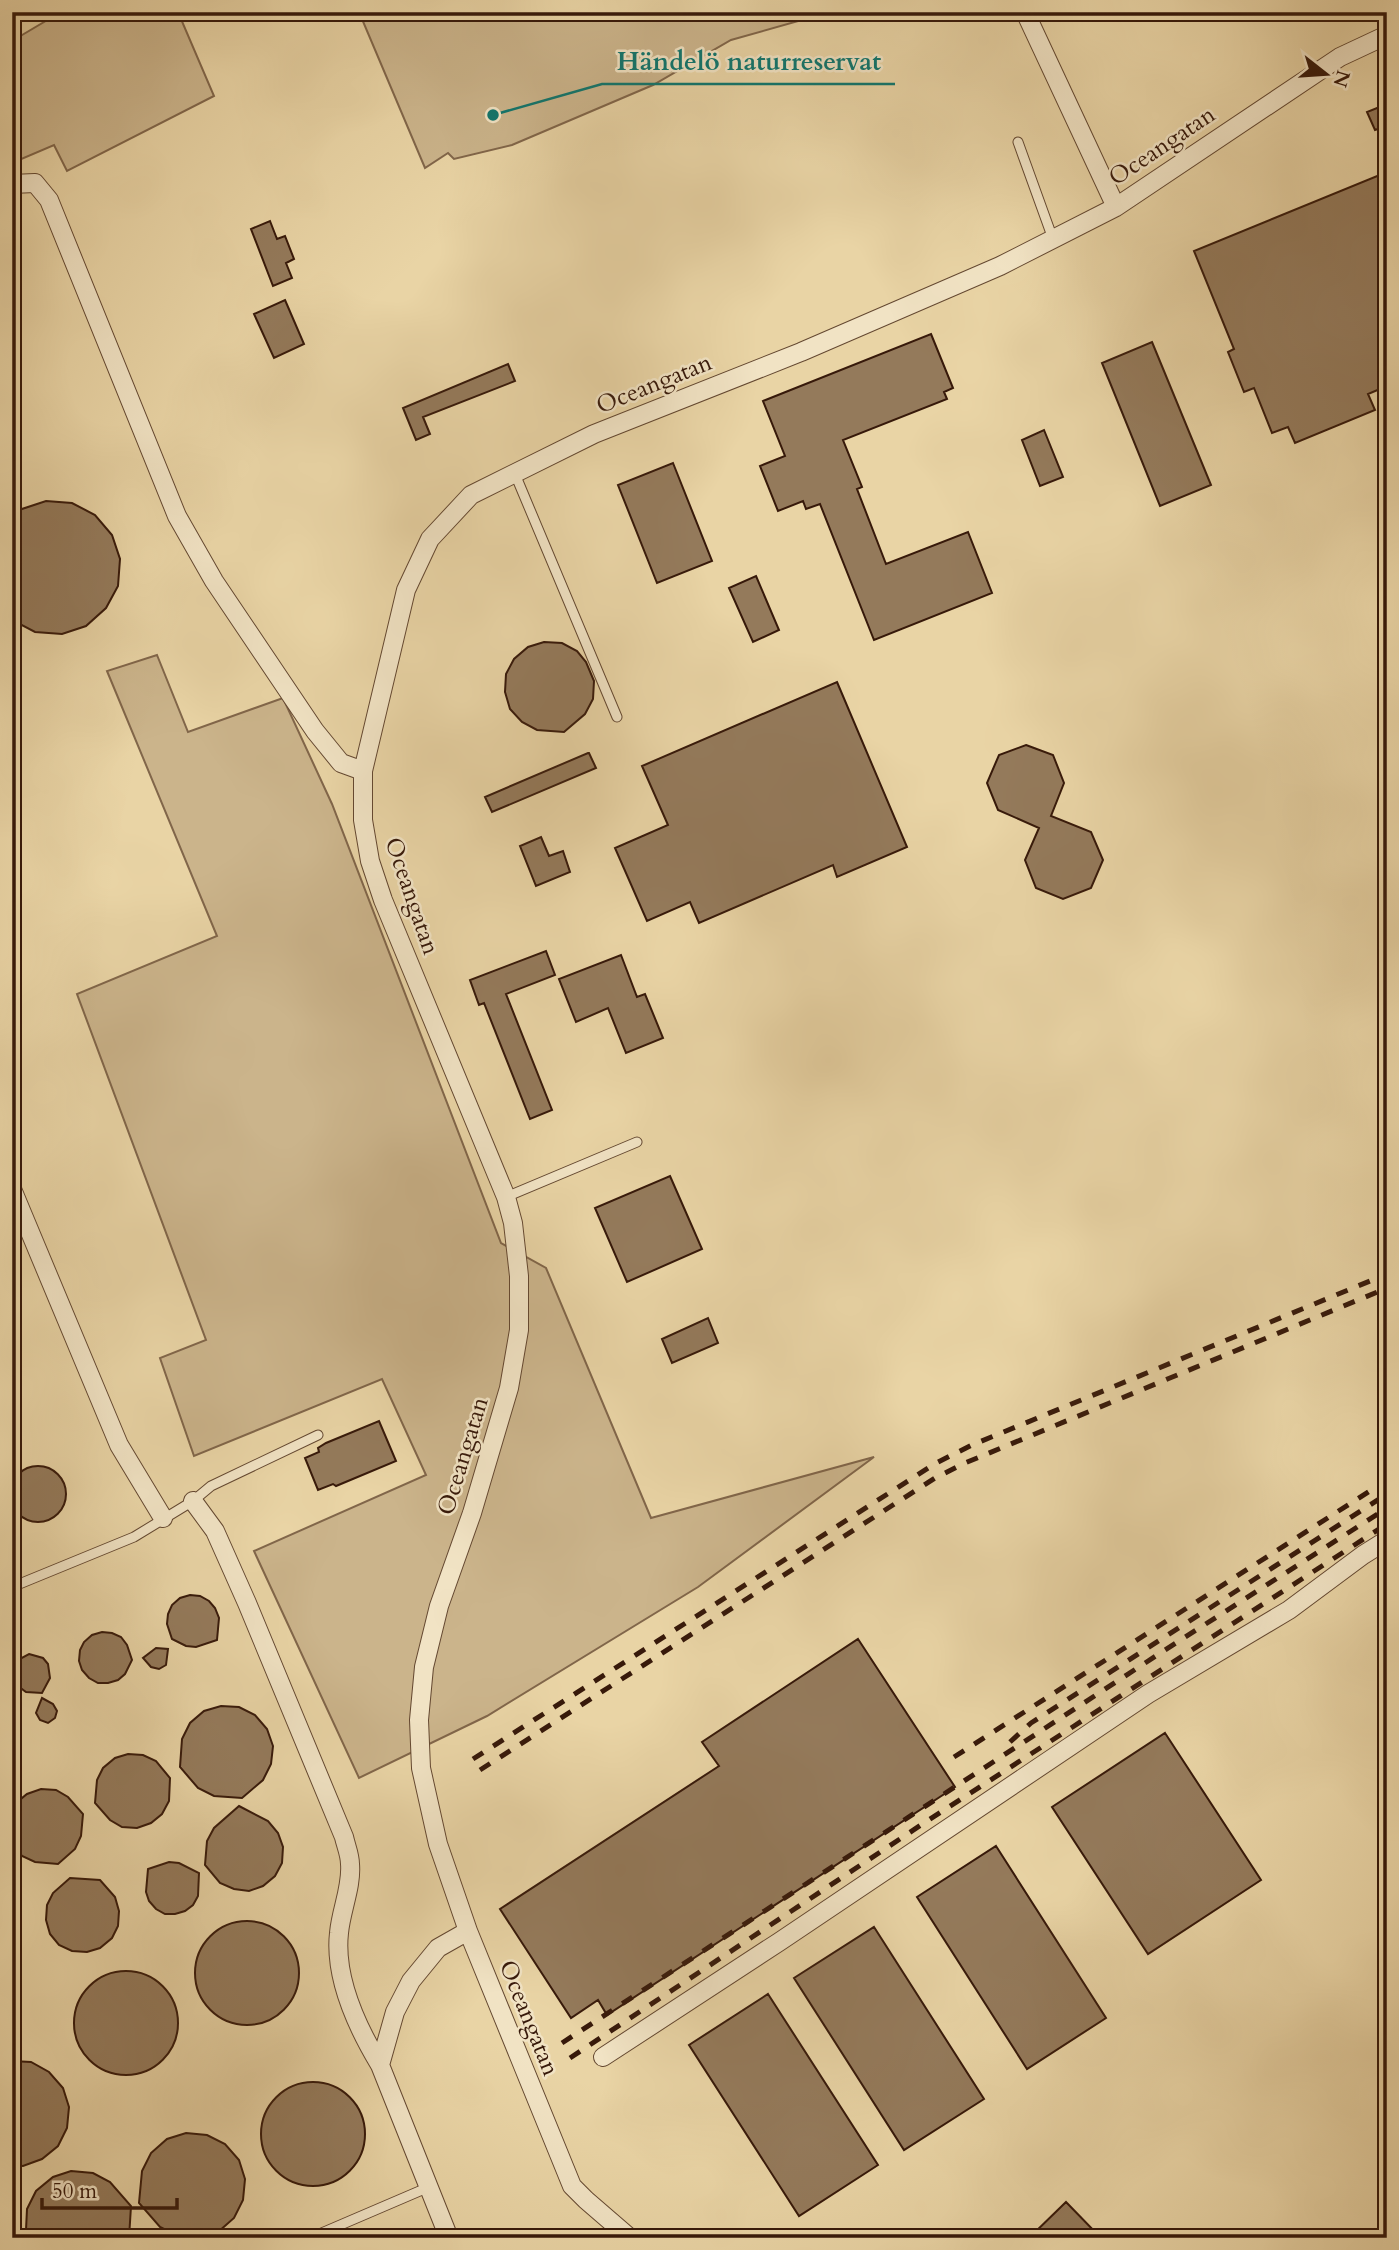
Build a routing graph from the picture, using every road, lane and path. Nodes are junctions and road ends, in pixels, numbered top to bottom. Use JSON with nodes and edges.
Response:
{"nodes":[{"id":1,"x":1025,"y":12,"type":"edge"},
{"id":2,"x":1387,"y":35,"type":"edge"},
{"id":3,"x":1018,"y":142,"type":"dead end"},
{"id":4,"x":12,"y":184,"type":"edge"},
{"id":5,"x":1116,"y":207,"type":"junction"},
{"id":6,"x":1053,"y":239,"type":"junction"},
{"id":7,"x":515,"y":474,"type":"junction"},
{"id":8,"x":617,"y":717,"type":"dead end"},
{"id":9,"x":363,"y":771,"type":"junction"},
{"id":10,"x":637,"y":1142,"type":"dead end"},
{"id":11,"x":12,"y":1189,"type":"edge"},
{"id":12,"x":506,"y":1197,"type":"junction"},
{"id":13,"x":318,"y":1435,"type":"dead end"},
{"id":14,"x":193,"y":1501,"type":"junction"},
{"id":15,"x":163,"y":1518,"type":"junction"},
{"id":16,"x":1387,"y":1540,"type":"edge"},
{"id":17,"x":12,"y":1587,"type":"edge"},
{"id":18,"x":468,"y":1931,"type":"junction"},
{"id":19,"x":603,"y":2057,"type":"dead end"},
{"id":20,"x":380,"y":2065,"type":"junction"},
{"id":21,"x":429,"y":2187,"type":"junction"},
{"id":22,"x":310,"y":2238,"type":"edge"},
{"id":23,"x":449,"y":2238,"type":"edge"},
{"id":24,"x":630,"y":2238,"type":"edge"}],
"edges":[{"from":1,"to":5,"type":"street"},
{"from":2,"to":5,"type":"street","name":"Oceangatan"},
{"from":3,"to":6,"type":"lane"},
{"from":4,"to":9,"type":"street"},
{"from":5,"to":6,"type":"street","name":"Oceangatan"},
{"from":6,"to":7,"type":"street","name":"Oceangatan"},
{"from":7,"to":8,"type":"lane"},
{"from":7,"to":9,"type":"street","name":"Oceangatan"},
{"from":9,"to":12,"type":"street","name":"Oceangatan"},
{"from":10,"to":12,"type":"lane"},
{"from":11,"to":15,"type":"street"},
{"from":12,"to":18,"type":"street","name":"Oceangatan"},
{"from":13,"to":14,"type":"lane"},
{"from":14,"to":15,"type":"lane"},
{"from":14,"to":20,"type":"street"},
{"from":15,"to":17,"type":"lane"},
{"from":16,"to":19,"type":"street"},
{"from":18,"to":20,"type":"street"},
{"from":18,"to":24,"type":"street","name":"Oceangatan"},
{"from":20,"to":21,"type":"street"},
{"from":21,"to":22,"type":"lane"},
{"from":21,"to":23,"type":"street"}]}
